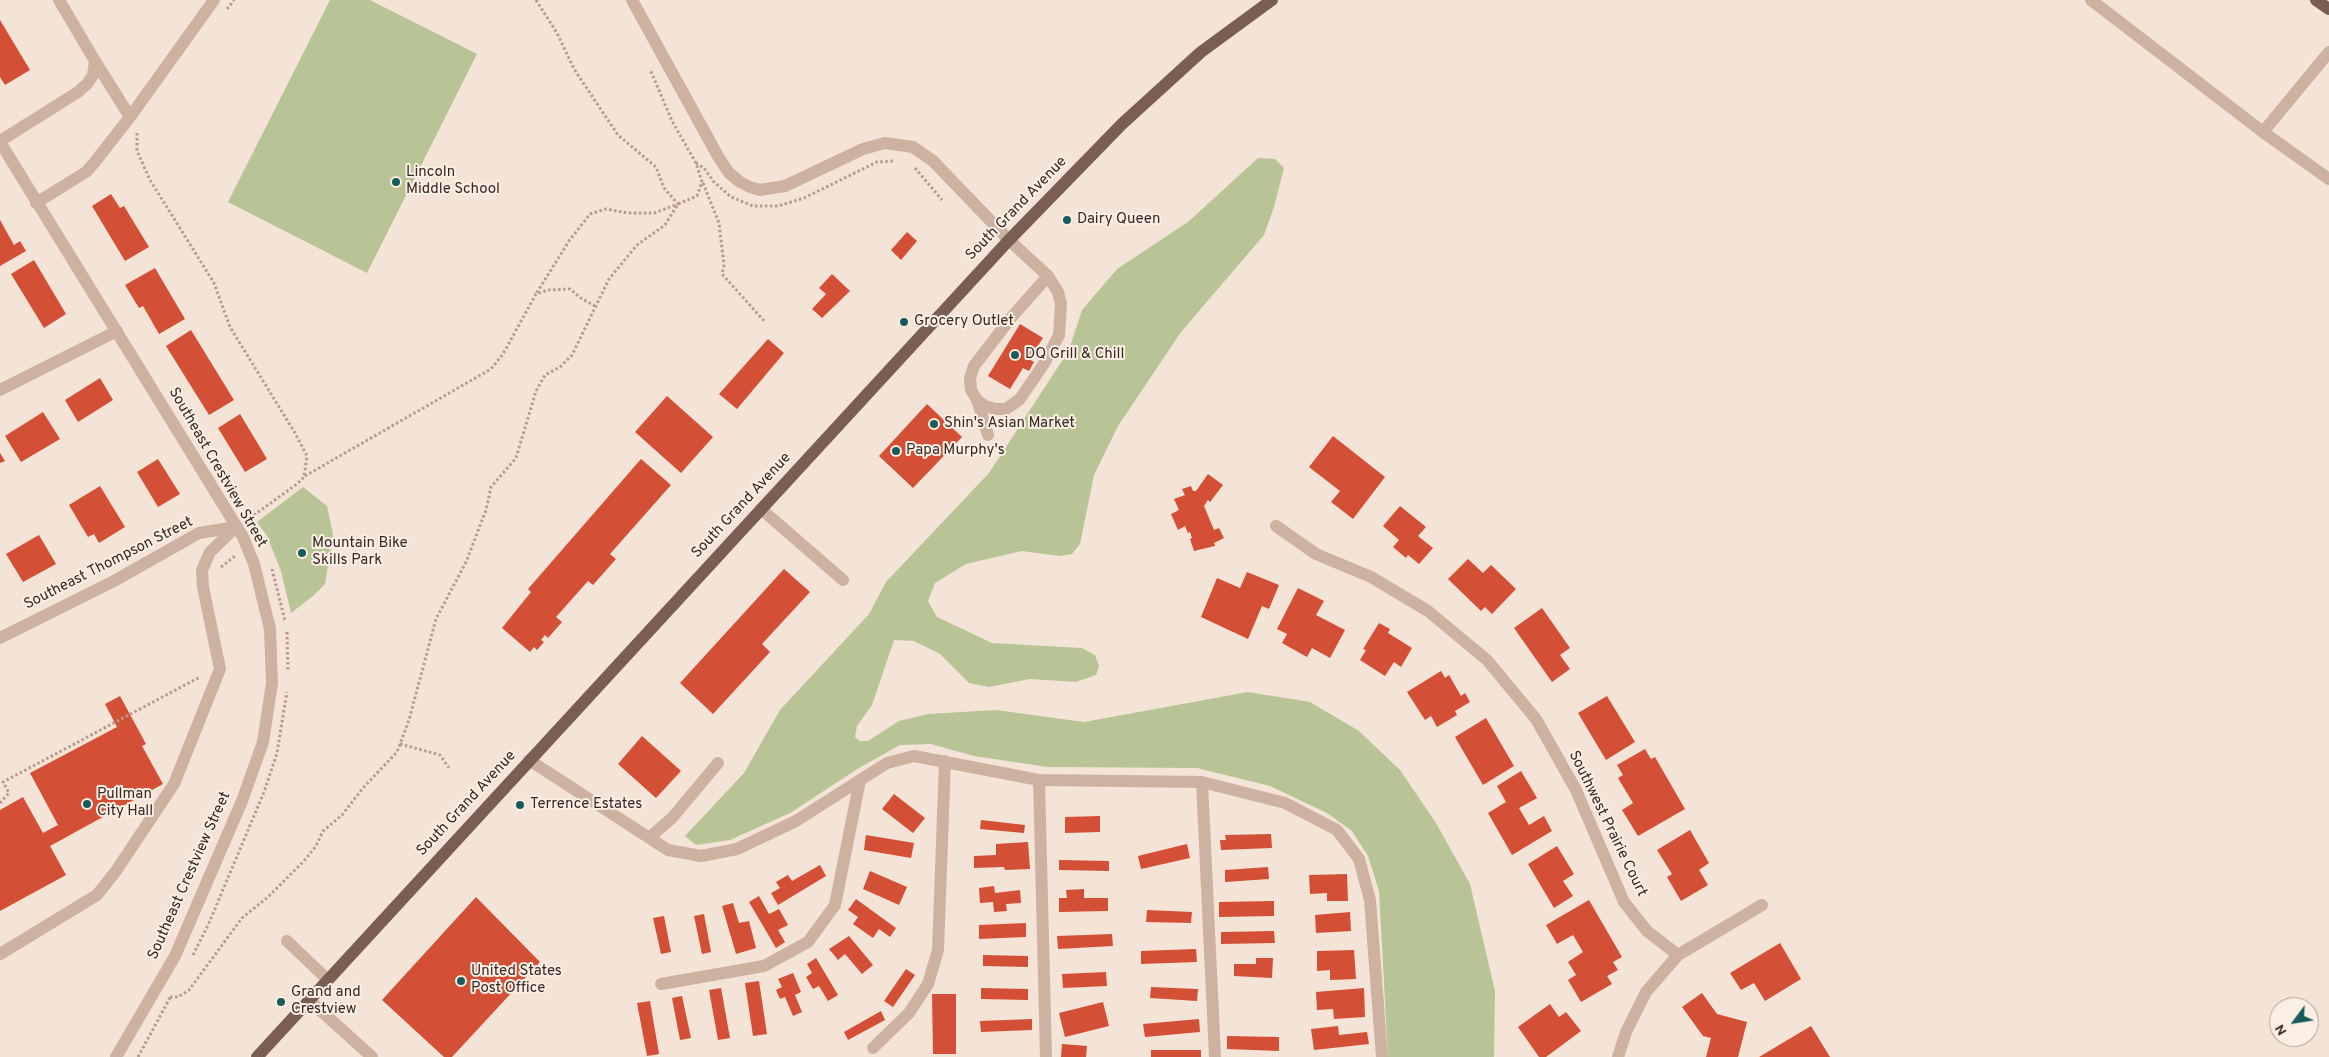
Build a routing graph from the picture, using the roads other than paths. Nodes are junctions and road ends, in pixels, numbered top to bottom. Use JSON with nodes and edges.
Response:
{"nodes":[{"id":1,"x":59,"y":0,"type":"edge"},
{"id":2,"x":214,"y":0,"type":"edge"},
{"id":3,"x":632,"y":0,"type":"edge"},
{"id":4,"x":1272,"y":0,"type":"edge"},
{"id":5,"x":2091,"y":0,"type":"edge"},
{"id":6,"x":2316,"y":0,"type":"edge"},
{"id":7,"x":2329,"y":9,"type":"edge"},
{"id":8,"x":2329,"y":52,"type":"edge"},
{"id":9,"x":96,"y":61,"type":"junction"},
{"id":10,"x":130,"y":117,"type":"junction"},
{"id":11,"x":2263,"y":132,"type":"junction"},
{"id":12,"x":0,"y":142,"type":"edge"},
{"id":13,"x":2329,"y":179,"type":"edge"},
{"id":14,"x":36,"y":203,"type":"junction"},
{"id":15,"x":1009,"y":240,"type":"junction"},
{"id":16,"x":1048,"y":276,"type":"junction"},
{"id":17,"x":117,"y":331,"type":"junction"},
{"id":18,"x":0,"y":390,"type":"edge"},
{"id":19,"x":977,"y":400,"type":"junction"},
{"id":20,"x":988,"y":435,"type":"dead end"},
{"id":21,"x":761,"y":509,"type":"junction"},
{"id":22,"x":1276,"y":526,"type":"dead end"},
{"id":23,"x":236,"y":527,"type":"junction"},
{"id":24,"x":843,"y":580,"type":"dead end"},
{"id":25,"x":0,"y":638,"type":"edge"},
{"id":26,"x":529,"y":760,"type":"junction"},
{"id":27,"x":945,"y":761,"type":"junction"},
{"id":28,"x":718,"y":763,"type":"dead end"},
{"id":29,"x":860,"y":780,"type":"junction"},
{"id":30,"x":1039,"y":780,"type":"junction"},
{"id":31,"x":1202,"y":782,"type":"junction"},
{"id":32,"x":650,"y":837,"type":"junction"},
{"id":33,"x":1762,"y":905,"type":"dead end"},
{"id":34,"x":287,"y":941,"type":"dead end"},
{"id":35,"x":0,"y":954,"type":"edge"},
{"id":36,"x":1678,"y":955,"type":"junction"},
{"id":37,"x":328,"y":980,"type":"junction"},
{"id":38,"x":661,"y":984,"type":"dead end"},
{"id":39,"x":309,"y":1000,"type":"junction"},
{"id":40,"x":873,"y":1048,"type":"dead end"},
{"id":41,"x":116,"y":1057,"type":"edge"},
{"id":42,"x":258,"y":1057,"type":"edge"},
{"id":43,"x":372,"y":1057,"type":"edge"},
{"id":44,"x":1046,"y":1057,"type":"edge"},
{"id":45,"x":1215,"y":1057,"type":"edge"},
{"id":46,"x":1382,"y":1057,"type":"edge"},
{"id":47,"x":1618,"y":1057,"type":"edge"}],
"edges":[{"from":1,"to":9,"type":"street"},
{"from":2,"to":10,"type":"street"},
{"from":3,"to":15,"type":"street"},
{"from":4,"to":15,"type":"main road","name":"South Grand Avenue"},
{"from":5,"to":11,"type":"street"},
{"from":6,"to":7,"type":"main road"},
{"from":8,"to":11,"type":"street"},
{"from":9,"to":10,"type":"street"},
{"from":9,"to":12,"type":"street"},
{"from":10,"to":14,"type":"street"},
{"from":11,"to":13,"type":"street"},
{"from":12,"to":14,"type":"street","name":"Southeast Crestview Street"},
{"from":14,"to":17,"type":"street","name":"Southeast Crestview Street"},
{"from":15,"to":16,"type":"street"},
{"from":15,"to":21,"type":"main road","name":"South Grand Avenue"},
{"from":16,"to":19,"type":"street"},
{"from":16,"to":19,"type":"street"},
{"from":17,"to":18,"type":"street"},
{"from":17,"to":23,"type":"street","name":"Southeast Crestview Street"},
{"from":19,"to":20,"type":"street"},
{"from":21,"to":24,"type":"street"},
{"from":21,"to":26,"type":"main road","name":"South Grand Avenue"},
{"from":22,"to":36,"type":"street","name":"Southwest Prairie Court"},
{"from":23,"to":25,"type":"street","name":"Southeast Thompson Street"},
{"from":23,"to":35,"type":"street"},
{"from":23,"to":41,"type":"street","name":"Southeast Crestview Street"},
{"from":26,"to":32,"type":"street"},
{"from":26,"to":37,"type":"main road","name":"South Grand Avenue"},
{"from":27,"to":29,"type":"street"},
{"from":27,"to":30,"type":"street"},
{"from":27,"to":40,"type":"street"},
{"from":28,"to":32,"type":"street"},
{"from":29,"to":32,"type":"street"},
{"from":29,"to":38,"type":"street"},
{"from":30,"to":31,"type":"street"},
{"from":30,"to":44,"type":"street"},
{"from":31,"to":45,"type":"street"},
{"from":31,"to":46,"type":"street"},
{"from":33,"to":36,"type":"street"},
{"from":34,"to":37,"type":"street"},
{"from":36,"to":47,"type":"street"},
{"from":37,"to":39,"type":"main road","name":"South Grand Avenue"},
{"from":39,"to":42,"type":"main road","name":"South Grand Avenue"},
{"from":39,"to":43,"type":"street"}]}
